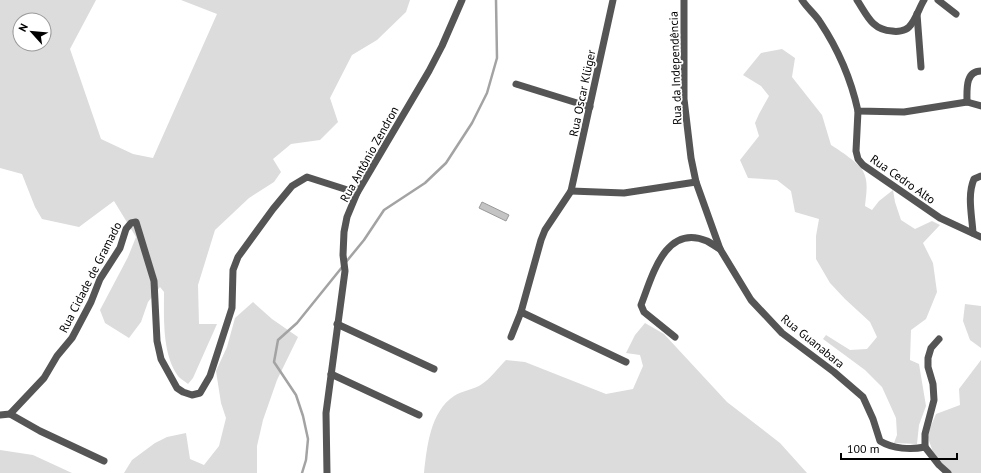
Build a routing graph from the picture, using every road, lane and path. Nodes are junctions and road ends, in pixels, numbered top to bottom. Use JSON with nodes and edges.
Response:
{"nodes":[{"id":1,"x":462,"y":0,"type":"edge"},
{"id":2,"x":613,"y":0,"type":"edge"},
{"id":3,"x":684,"y":0,"type":"edge"},
{"id":4,"x":802,"y":0,"type":"edge"},
{"id":5,"x":857,"y":0,"type":"edge"},
{"id":6,"x":924,"y":0,"type":"edge"},
{"id":7,"x":938,"y":0,"type":"edge"},
{"id":8,"x":917,"y":14,"type":"junction"},
{"id":9,"x":956,"y":14,"type":"dead end"},
{"id":10,"x":921,"y":66,"type":"dead end"},
{"id":11,"x":981,"y":71,"type":"edge"},
{"id":12,"x":516,"y":84,"type":"dead end"},
{"id":13,"x":967,"y":102,"type":"junction"},
{"id":14,"x":981,"y":106,"type":"edge"},
{"id":15,"x":590,"y":107,"type":"junction"},
{"id":16,"x":858,"y":111,"type":"junction"},
{"id":17,"x":981,"y":176,"type":"edge"},
{"id":18,"x":696,"y":182,"type":"junction"},
{"id":19,"x":571,"y":191,"type":"junction"},
{"id":20,"x":357,"y":193,"type":"junction"},
{"id":21,"x":973,"y":233,"type":"junction"},
{"id":22,"x":981,"y":237,"type":"edge"},
{"id":23,"x":720,"y":249,"type":"junction"},
{"id":24,"x":521,"y":312,"type":"junction"},
{"id":25,"x":337,"y":324,"type":"junction"},
{"id":26,"x":511,"y":337,"type":"dead end"},
{"id":27,"x":675,"y":338,"type":"dead end"},
{"id":28,"x":939,"y":339,"type":"dead end"},
{"id":29,"x":626,"y":362,"type":"dead end"},
{"id":30,"x":434,"y":369,"type":"dead end"},
{"id":31,"x":331,"y":374,"type":"junction"},
{"id":32,"x":10,"y":414,"type":"junction"},
{"id":33,"x":1,"y":415,"type":"edge"},
{"id":34,"x":419,"y":415,"type":"dead end"},
{"id":35,"x":926,"y":447,"type":"junction"},
{"id":36,"x":104,"y":461,"type":"dead end"},
{"id":37,"x":327,"y":473,"type":"edge"},
{"id":38,"x":948,"y":473,"type":"edge"}],
"edges":[{"from":1,"to":20,"type":"street","name":"Rua Antônio Zendron"},
{"from":2,"to":15,"type":"street","name":"Rua Oscar Klüger"},
{"from":3,"to":18,"type":"street","name":"Rua da Independência"},
{"from":4,"to":16,"type":"street","name":"Rua Cedro Alto"},
{"from":5,"to":8,"type":"street"},
{"from":6,"to":8,"type":"street"},
{"from":7,"to":9,"type":"street"},
{"from":8,"to":10,"type":"street"},
{"from":11,"to":13,"type":"street"},
{"from":12,"to":15,"type":"street"},
{"from":13,"to":14,"type":"street"},
{"from":13,"to":16,"type":"street"},
{"from":15,"to":19,"type":"street","name":"Rua Oscar Klüger"},
{"from":16,"to":21,"type":"street","name":"Rua Cedro Alto"},
{"from":17,"to":21,"type":"street"},
{"from":18,"to":19,"type":"street"},
{"from":18,"to":23,"type":"street","name":"Rua Guanabara"},
{"from":19,"to":24,"type":"street"},
{"from":20,"to":25,"type":"street","name":"Rua Antônio Zendron"},
{"from":20,"to":32,"type":"street","name":"Rua Cidade de Gramado"},
{"from":21,"to":22,"type":"street","name":"Rua Cedro Alto"},
{"from":23,"to":27,"type":"street"},
{"from":23,"to":35,"type":"street","name":"Rua Guanabara"},
{"from":24,"to":26,"type":"street"},
{"from":24,"to":29,"type":"street"},
{"from":25,"to":30,"type":"street"},
{"from":25,"to":31,"type":"street","name":"Rua Antônio Zendron"},
{"from":28,"to":35,"type":"street"},
{"from":31,"to":34,"type":"street"},
{"from":31,"to":37,"type":"street","name":"Rua Antônio Zendron"},
{"from":32,"to":33,"type":"street"},
{"from":32,"to":36,"type":"street"},
{"from":35,"to":38,"type":"street"}]}
